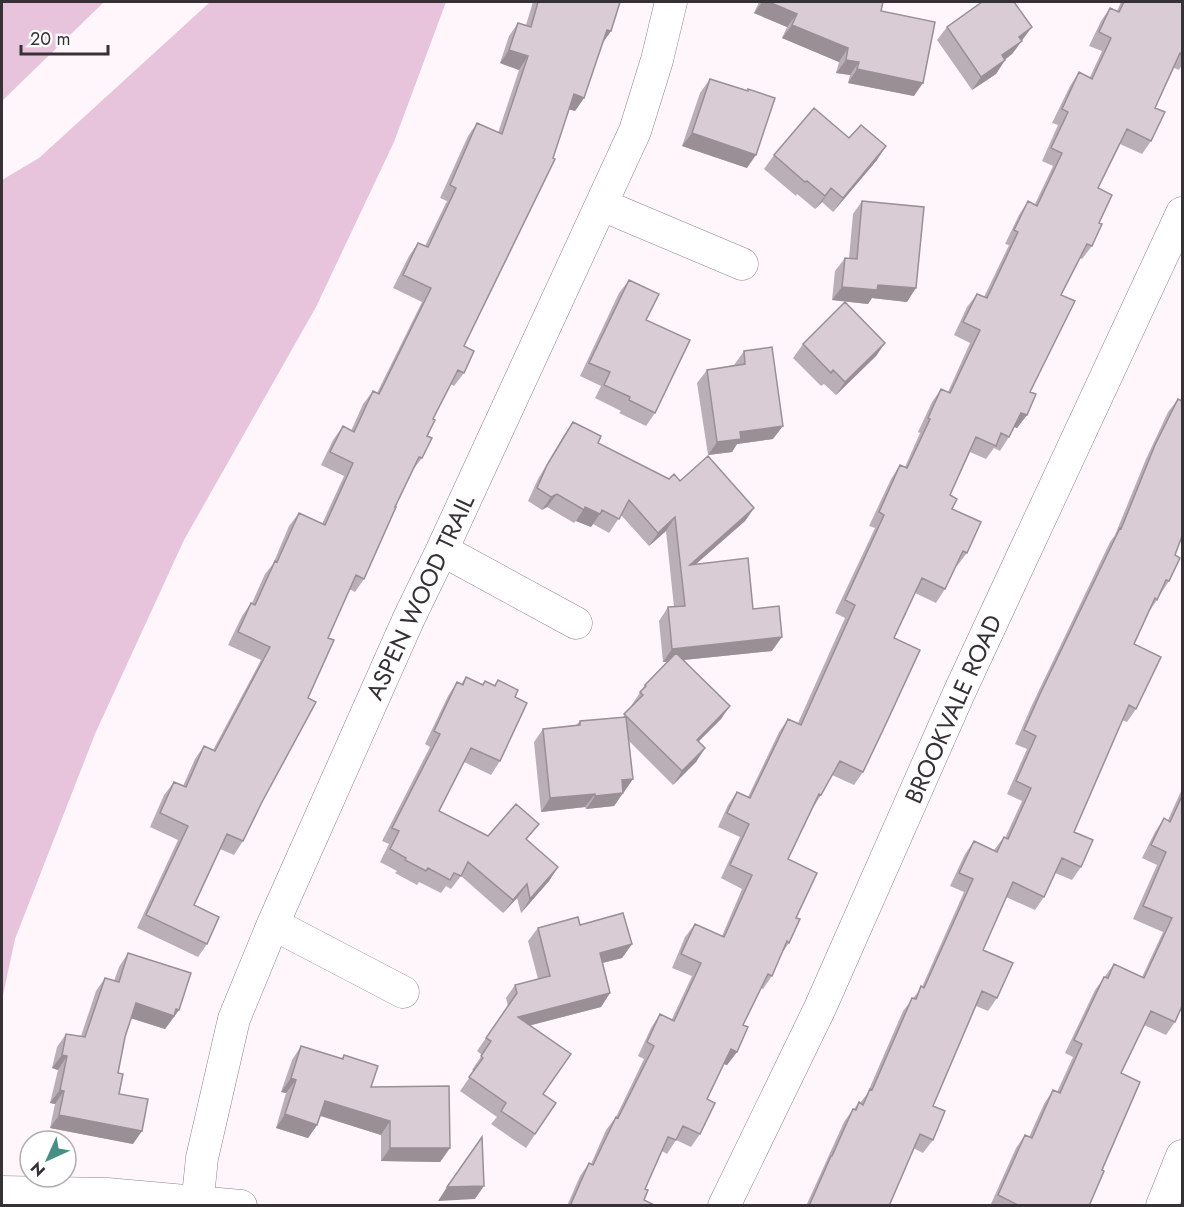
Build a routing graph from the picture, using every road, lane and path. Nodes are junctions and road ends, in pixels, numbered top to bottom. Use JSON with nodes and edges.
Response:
{"nodes":[{"id":1,"x":671,"y":2,"type":"edge"},
{"id":2,"x":602,"y":205,"type":"junction"},
{"id":3,"x":1182,"y":213,"type":"edge"},
{"id":4,"x":742,"y":264,"type":"dead end"},
{"id":5,"x":442,"y":550,"type":"junction"},
{"id":6,"x":576,"y":624,"type":"dead end"},
{"id":7,"x":273,"y":924,"type":"junction"},
{"id":8,"x":403,"y":992,"type":"dead end"},
{"id":9,"x":1182,"y":1156,"type":"edge"},
{"id":10,"x":2,"y":1192,"type":"edge"},
{"id":11,"x":197,"y":1203,"type":"edge"},
{"id":12,"x":241,"y":1206,"type":"edge"},
{"id":13,"x":724,"y":1206,"type":"edge"},
{"id":14,"x":1162,"y":1206,"type":"edge"}],
"edges":[{"from":1,"to":2,"type":"street","name":"ASPEN WOOD TRAIL"},
{"from":2,"to":4,"type":"street"},
{"from":2,"to":5,"type":"street","name":"ASPEN WOOD TRAIL"},
{"from":3,"to":13,"type":"street","name":"BROOKVALE ROAD"},
{"from":5,"to":6,"type":"street"},
{"from":5,"to":7,"type":"street","name":"ASPEN WOOD TRAIL"},
{"from":7,"to":8,"type":"street"},
{"from":7,"to":11,"type":"street","name":"ASPEN WOOD TRAIL"},
{"from":9,"to":14,"type":"street"},
{"from":10,"to":11,"type":"street"},
{"from":11,"to":12,"type":"street"}]}
